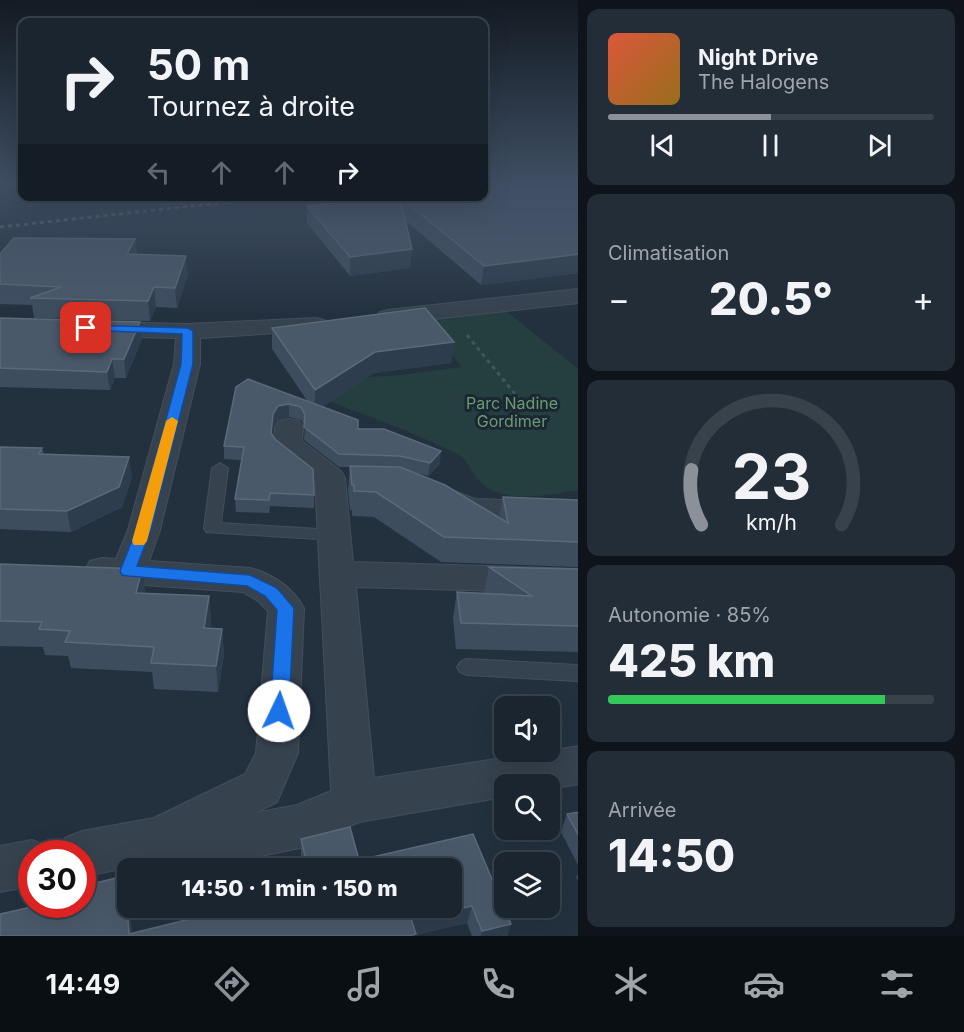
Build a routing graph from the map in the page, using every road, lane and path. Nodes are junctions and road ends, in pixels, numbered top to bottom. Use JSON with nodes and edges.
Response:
{"nodes":[{"id":1,"x":578,"y":296,"type":"edge"},
{"id":2,"x":453,"y":310,"type":"junction"},
{"id":3,"x":81,"y":328,"type":"edge"},
{"id":4,"x":188,"y":331,"type":"junction"},
{"id":5,"x":528,"y":410,"type":"dead end"},
{"id":6,"x":289,"y":427,"type":"dead end"},
{"id":7,"x":220,"y":468,"type":"dead end"},
{"id":8,"x":422,"y":486,"type":"edge"},
{"id":9,"x":578,"y":513,"type":"edge"},
{"id":10,"x":334,"y":536,"type":"junction"},
{"id":11,"x":70,"y":568,"type":"edge"},
{"id":12,"x":128,"y":571,"type":"junction"},
{"id":13,"x":337,"y":574,"type":"junction"},
{"id":14,"x":578,"y":581,"type":"edge"},
{"id":15,"x":467,"y":667,"type":"dead end"},
{"id":16,"x":578,"y":673,"type":"edge"},
{"id":17,"x":578,"y":765,"type":"edge"},
{"id":18,"x":354,"y":802,"type":"junction"},
{"id":19,"x":159,"y":839,"type":"junction"},
{"id":20,"x":96,"y":851,"type":"edge"},
{"id":21,"x":18,"y":866,"type":"edge"},
{"id":22,"x":0,"y":869,"type":"edge"}],
"edges":[{"from":1,"to":2,"type":"street"},
{"from":2,"to":4,"type":"street"},
{"from":2,"to":5,"type":"path"},
{"from":3,"to":4,"type":"street"},
{"from":4,"to":12,"type":"street"},
{"from":6,"to":10,"type":"street"},
{"from":7,"to":10,"type":"lane"},
{"from":8,"to":9,"type":"street"},
{"from":10,"to":13,"type":"street"},
{"from":11,"to":12,"type":"street"},
{"from":12,"to":19,"type":"street"},
{"from":13,"to":14,"type":"street"},
{"from":13,"to":18,"type":"street"},
{"from":15,"to":16,"type":"lane"},
{"from":17,"to":18,"type":"street"},
{"from":18,"to":19,"type":"street"},
{"from":19,"to":20,"type":"street"},
{"from":21,"to":22,"type":"street"}]}
